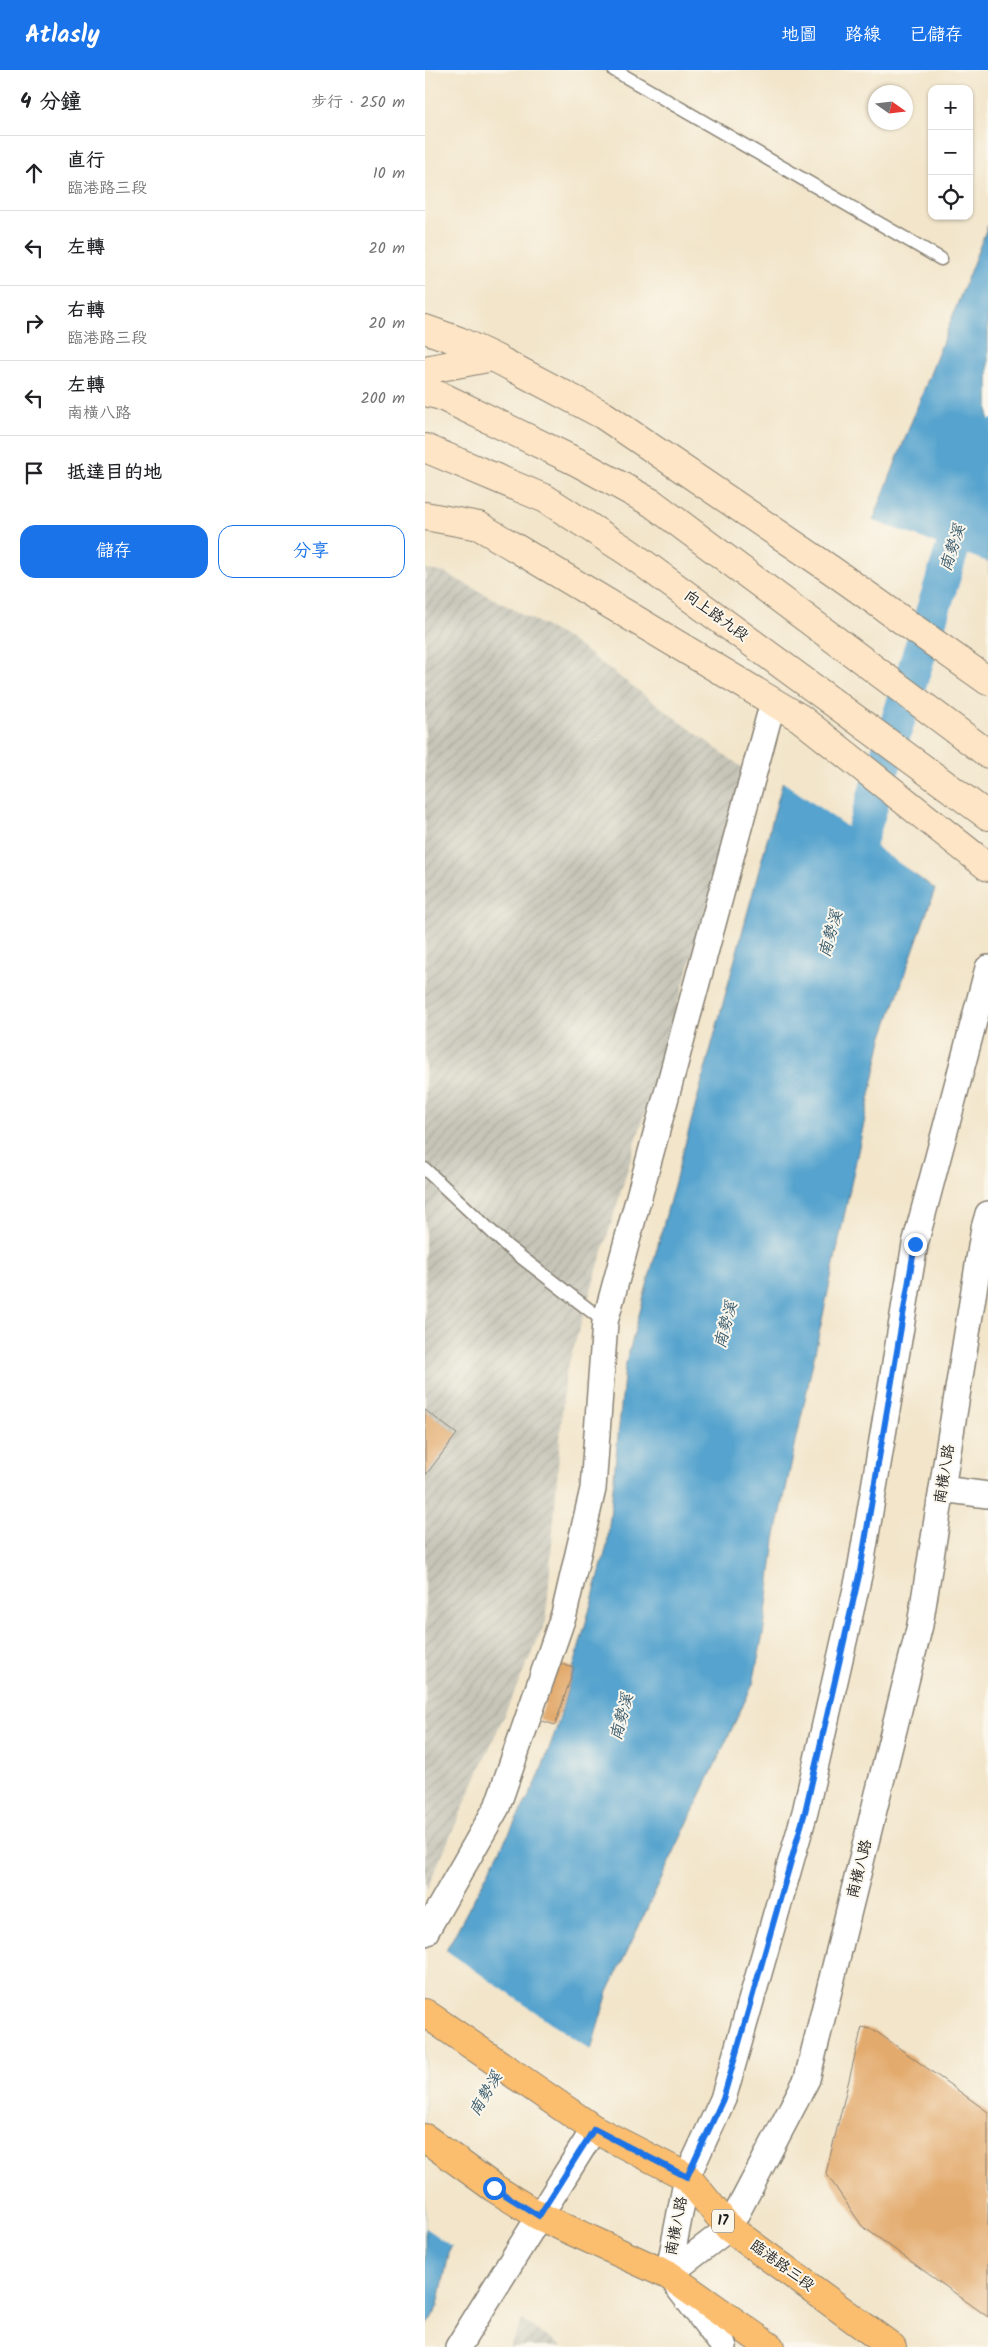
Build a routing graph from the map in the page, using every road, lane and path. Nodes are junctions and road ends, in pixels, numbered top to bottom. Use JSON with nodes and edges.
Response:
{"nodes":[{"id":1,"x":614,"y":70,"type":"edge"},
{"id":2,"x":941,"y":259,"type":"dead end"},
{"id":3,"x":425,"y":329,"type":"edge"},
{"id":4,"x":425,"y":349,"type":"edge"},
{"id":5,"x":493,"y":357,"type":"junction"},
{"id":6,"x":425,"y":370,"type":"edge"},
{"id":7,"x":425,"y":392,"type":"edge"},
{"id":8,"x":425,"y":448,"type":"edge"},
{"id":9,"x":425,"y":498,"type":"edge"},
{"id":10,"x":425,"y":508,"type":"edge"},
{"id":11,"x":425,"y":516,"type":"edge"},
{"id":12,"x":479,"y":526,"type":"junction"},
{"id":13,"x":988,"y":680,"type":"edge"},
{"id":14,"x":773,"y":702,"type":"junction"},
{"id":15,"x":988,"y":754,"type":"edge"},
{"id":16,"x":988,"y":816,"type":"edge"},
{"id":17,"x":988,"y":866,"type":"edge"},
{"id":18,"x":988,"y":968,"type":"edge"},
{"id":19,"x":425,"y":1169,"type":"edge"},
{"id":20,"x":988,"y":1214,"type":"edge"},
{"id":21,"x":605,"y":1322,"type":"junction"},
{"id":22,"x":942,"y":1489,"type":"junction"},
{"id":23,"x":988,"y":1495,"type":"edge"},
{"id":24,"x":425,"y":1933,"type":"edge"},
{"id":25,"x":425,"y":2013,"type":"edge"},
{"id":26,"x":594,"y":2129,"type":"junction"},
{"id":27,"x":425,"y":2138,"type":"edge"},
{"id":28,"x":687,"y":2177,"type":"junction"},
{"id":29,"x":539,"y":2216,"type":"junction"},
{"id":30,"x":729,"y":2228,"type":"junction"},
{"id":31,"x":668,"y":2274,"type":"junction"},
{"id":32,"x":893,"y":2345,"type":"edge"},
{"id":33,"x":458,"y":2347,"type":"edge"},
{"id":34,"x":724,"y":2347,"type":"edge"},
{"id":35,"x":770,"y":2347,"type":"edge"}],
"edges":[{"from":1,"to":2,"type":"lane"},
{"from":3,"to":5,"type":"main road"},
{"from":4,"to":5,"type":"main road"},
{"from":5,"to":6,"type":"main road"},
{"from":5,"to":13,"type":"main road"},
{"from":7,"to":15,"type":"main road"},
{"from":8,"to":16,"type":"main road","name":"向上路九段"},
{"from":9,"to":12,"type":"main road"},
{"from":10,"to":12,"type":"main road"},
{"from":11,"to":12,"type":"main road"},
{"from":12,"to":14,"type":"main road"},
{"from":14,"to":17,"type":"main road"},
{"from":14,"to":21,"type":"street"},
{"from":18,"to":28,"type":"street","name":"南橫八路"},
{"from":19,"to":21,"type":"lane"},
{"from":20,"to":22,"type":"street","name":"南橫八路"},
{"from":21,"to":24,"type":"street"},
{"from":22,"to":23,"type":"street"},
{"from":22,"to":30,"type":"street","name":"南橫八路"},
{"from":25,"to":26,"type":"main road","name":"臨港路三段","number":"17"},
{"from":26,"to":28,"type":"main road","name":"臨港路三段","number":"17"},
{"from":26,"to":29,"type":"street"},
{"from":27,"to":29,"type":"main road"},
{"from":28,"to":30,"type":"main road","name":"臨港路三段","number":"17"},
{"from":28,"to":31,"type":"street","name":"南橫八路"},
{"from":29,"to":31,"type":"main road"},
{"from":29,"to":33,"type":"street"},
{"from":30,"to":31,"type":"street","name":"南橫八路"},
{"from":30,"to":32,"type":"main road","name":"臨港路三段","number":"17"},
{"from":31,"to":34,"type":"street"},
{"from":31,"to":35,"type":"main road"}]}
